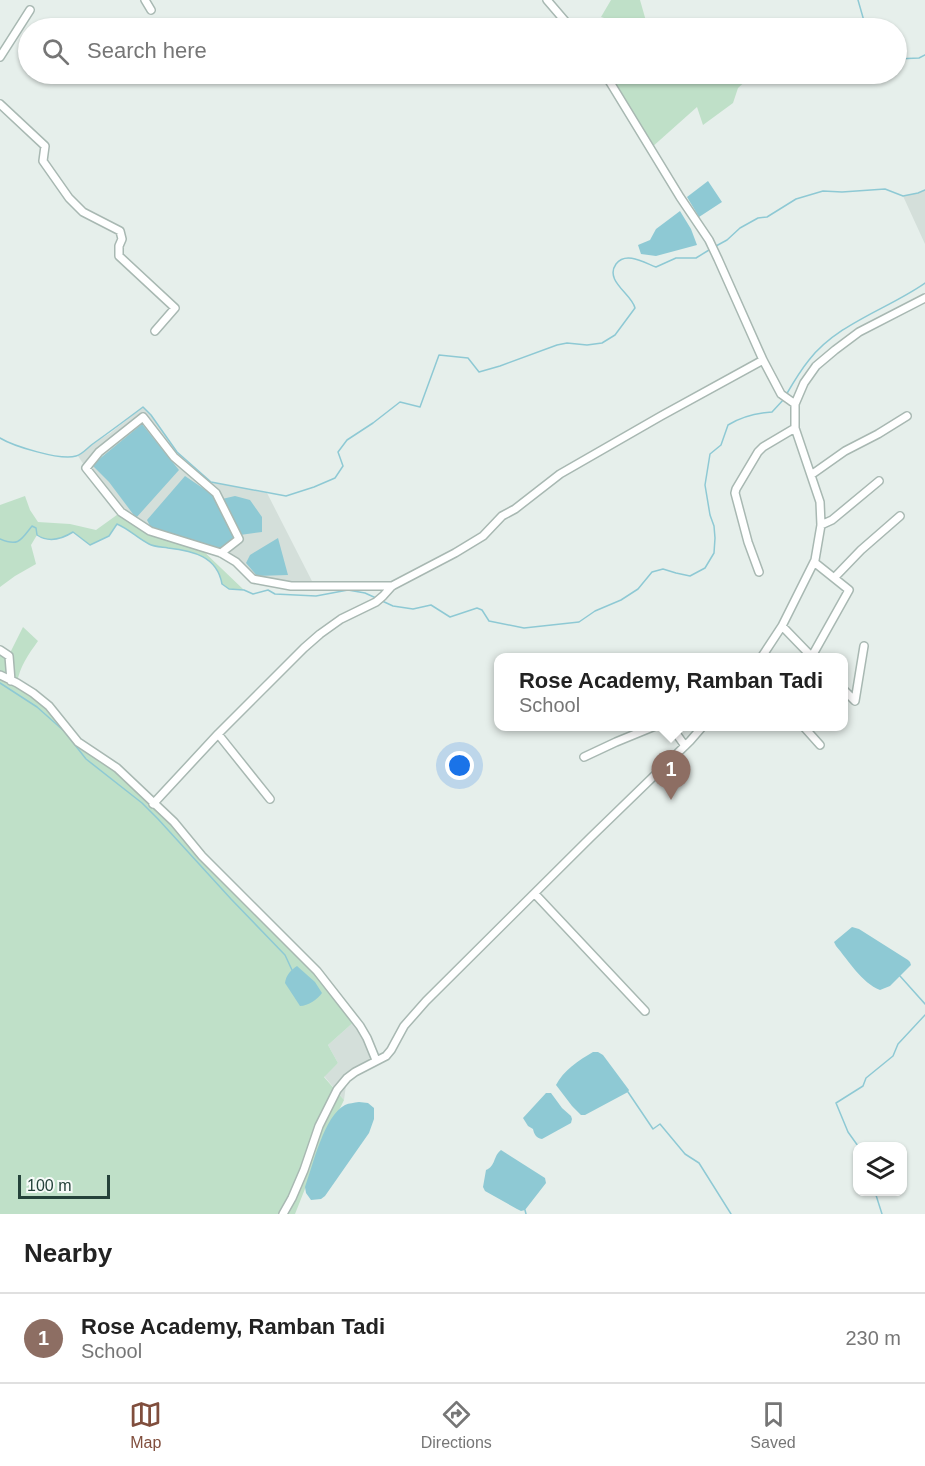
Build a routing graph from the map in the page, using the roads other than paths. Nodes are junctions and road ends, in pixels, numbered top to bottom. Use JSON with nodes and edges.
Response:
{"nodes":[{"id":1,"x":145,"y":0,"type":"edge"},
{"id":2,"x":548,"y":0,"type":"edge"},
{"id":3,"x":30,"y":10,"type":"dead end"},
{"id":4,"x":151,"y":10,"type":"dead end"},
{"id":5,"x":25,"y":18,"type":"edge"},
{"id":6,"x":563,"y":18,"type":"edge"},
{"id":7,"x":18,"y":29,"type":"edge"},
{"id":8,"x":0,"y":57,"type":"edge"},
{"id":9,"x":611,"y":84,"type":"edge"},
{"id":10,"x":0,"y":104,"type":"edge"},
{"id":11,"x":925,"y":298,"type":"edge"},
{"id":12,"x":155,"y":331,"type":"dead end"},
{"id":13,"x":763,"y":360,"type":"junction"},
{"id":14,"x":793,"y":402,"type":"junction"},
{"id":15,"x":907,"y":416,"type":"dead end"},
{"id":16,"x":795,"y":428,"type":"junction"},
{"id":17,"x":811,"y":475,"type":"junction"},
{"id":18,"x":879,"y":481,"type":"dead end"},
{"id":19,"x":900,"y":516,"type":"dead end"},
{"id":20,"x":821,"y":525,"type":"junction"},
{"id":21,"x":221,"y":553,"type":"junction"},
{"id":22,"x":814,"y":562,"type":"junction"},
{"id":23,"x":759,"y":572,"type":"dead end"},
{"id":24,"x":834,"y":578,"type":"junction"},
{"id":25,"x":392,"y":586,"type":"junction"},
{"id":26,"x":782,"y":626,"type":"junction"},
{"id":27,"x":864,"y":646,"type":"dead end"},
{"id":28,"x":0,"y":650,"type":"edge"},
{"id":29,"x":764,"y":653,"type":"edge"},
{"id":30,"x":808,"y":653,"type":"edge"},
{"id":31,"x":814,"y":653,"type":"edge"},
{"id":32,"x":0,"y":675,"type":"edge"},
{"id":33,"x":11,"y":681,"type":"junction"},
{"id":34,"x":848,"y":694,"type":"edge"},
{"id":35,"x":644,"y":731,"type":"edge"},
{"id":36,"x":674,"y":731,"type":"edge"},
{"id":37,"x":698,"y":731,"type":"edge"},
{"id":38,"x":807,"y":731,"type":"edge"},
{"id":39,"x":218,"y":734,"type":"junction"},
{"id":40,"x":820,"y":745,"type":"dead end"},
{"id":41,"x":685,"y":746,"type":"junction"},
{"id":42,"x":584,"y":757,"type":"dead end"},
{"id":43,"x":270,"y":799,"type":"dead end"},
{"id":44,"x":153,"y":804,"type":"junction"},
{"id":45,"x":535,"y":894,"type":"junction"},
{"id":46,"x":645,"y":1011,"type":"dead end"},
{"id":47,"x":376,"y":1060,"type":"junction"},
{"id":48,"x":283,"y":1214,"type":"edge"}],
"edges":[{"from":1,"to":4,"type":"street"},
{"from":2,"to":6,"type":"street"},
{"from":3,"to":5,"type":"street"},
{"from":7,"to":8,"type":"street"},
{"from":9,"to":13,"type":"street"},
{"from":10,"to":12,"type":"street"},
{"from":11,"to":14,"type":"street"},
{"from":13,"to":14,"type":"street"},
{"from":13,"to":25,"type":"street"},
{"from":14,"to":16,"type":"street"},
{"from":15,"to":17,"type":"street"},
{"from":16,"to":17,"type":"street"},
{"from":16,"to":23,"type":"street"},
{"from":17,"to":20,"type":"street"},
{"from":18,"to":20,"type":"street"},
{"from":19,"to":24,"type":"street"},
{"from":20,"to":22,"type":"street"},
{"from":21,"to":21,"type":"street"},
{"from":21,"to":25,"type":"street"},
{"from":22,"to":24,"type":"street"},
{"from":22,"to":26,"type":"street"},
{"from":24,"to":31,"type":"street"},
{"from":25,"to":39,"type":"street"},
{"from":26,"to":29,"type":"street"},
{"from":26,"to":30,"type":"street"},
{"from":27,"to":34,"type":"street"},
{"from":28,"to":33,"type":"street"},
{"from":32,"to":33,"type":"street"},
{"from":33,"to":44,"type":"street"},
{"from":35,"to":42,"type":"street"},
{"from":36,"to":41,"type":"street"},
{"from":37,"to":41,"type":"street"},
{"from":38,"to":40,"type":"street"},
{"from":39,"to":43,"type":"street"},
{"from":39,"to":44,"type":"street"},
{"from":41,"to":45,"type":"street"},
{"from":44,"to":47,"type":"street"},
{"from":45,"to":46,"type":"street"},
{"from":45,"to":47,"type":"street"},
{"from":47,"to":48,"type":"street"}]}
